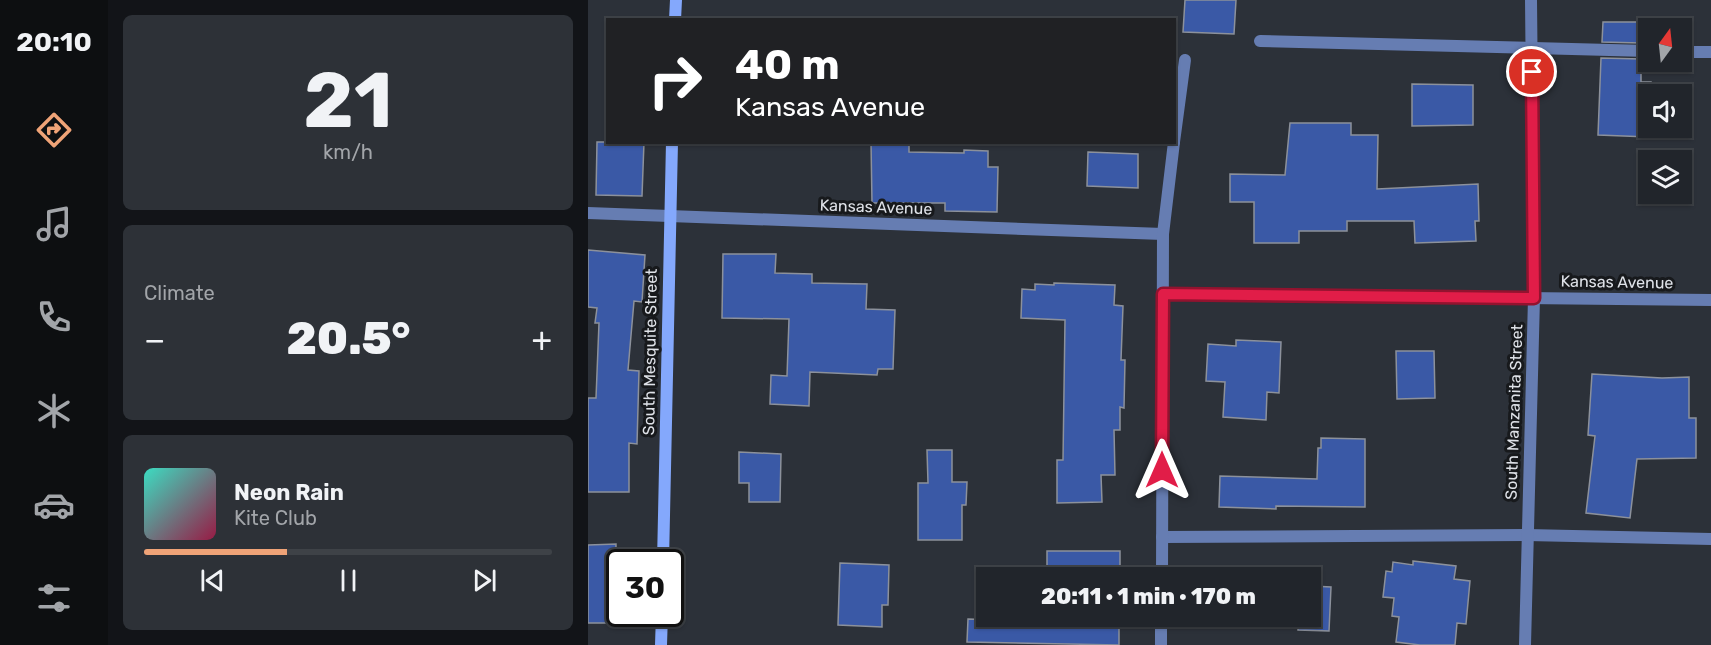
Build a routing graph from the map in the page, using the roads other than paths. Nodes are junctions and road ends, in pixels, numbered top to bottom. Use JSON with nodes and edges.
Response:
{"nodes":[{"id":1,"x":676,"y":0,"type":"edge"},
{"id":2,"x":1531,"y":0,"type":"edge"},
{"id":3,"x":675,"y":18,"type":"edge"},
{"id":4,"x":1260,"y":41,"type":"dead end"},
{"id":5,"x":1532,"y":49,"type":"junction"},
{"id":6,"x":1638,"y":51,"type":"edge"},
{"id":7,"x":1692,"y":52,"type":"edge"},
{"id":8,"x":1711,"y":52,"type":"edge"},
{"id":9,"x":1185,"y":60,"type":"dead end"},
{"id":10,"x":1176,"y":127,"type":"edge"},
{"id":11,"x":672,"y":144,"type":"edge"},
{"id":12,"x":1174,"y":144,"type":"edge"},
{"id":13,"x":588,"y":213,"type":"edge"},
{"id":14,"x":670,"y":216,"type":"junction"},
{"id":15,"x":1163,"y":234,"type":"junction"},
{"id":16,"x":1163,"y":294,"type":"junction"},
{"id":17,"x":1534,"y":298,"type":"junction"},
{"id":18,"x":1711,"y":300,"type":"edge"},
{"id":19,"x":1527,"y":536,"type":"junction"},
{"id":20,"x":1162,"y":537,"type":"junction"},
{"id":21,"x":1711,"y":539,"type":"edge"},
{"id":22,"x":663,"y":549,"type":"edge"},
{"id":23,"x":1162,"y":567,"type":"edge"},
{"id":24,"x":662,"y":627,"type":"edge"},
{"id":25,"x":1161,"y":627,"type":"edge"},
{"id":26,"x":661,"y":645,"type":"edge"},
{"id":27,"x":1161,"y":645,"type":"edge"},
{"id":28,"x":1525,"y":645,"type":"edge"}],
"edges":[{"from":1,"to":3,"type":"street"},
{"from":2,"to":5,"type":"street","name":"South Manzanita Street"},
{"from":4,"to":5,"type":"street"},
{"from":5,"to":6,"type":"street"},
{"from":5,"to":17,"type":"street","name":"South Manzanita Street"},
{"from":7,"to":8,"type":"street"},
{"from":9,"to":10,"type":"street"},
{"from":11,"to":14,"type":"street","name":"South Mesquite Street"},
{"from":12,"to":15,"type":"street"},
{"from":13,"to":14,"type":"street","name":"Kansas Avenue"},
{"from":14,"to":15,"type":"street","name":"Kansas Avenue"},
{"from":14,"to":22,"type":"street","name":"South Mesquite Street"},
{"from":15,"to":16,"type":"street"},
{"from":16,"to":17,"type":"street","name":"Kansas Avenue"},
{"from":16,"to":20,"type":"street"},
{"from":17,"to":18,"type":"street","name":"Kansas Avenue"},
{"from":17,"to":19,"type":"street","name":"South Manzanita Street"},
{"from":19,"to":20,"type":"street"},
{"from":19,"to":21,"type":"street"},
{"from":19,"to":28,"type":"street","name":"South Manzanita Street"},
{"from":20,"to":23,"type":"street"},
{"from":24,"to":26,"type":"street"},
{"from":25,"to":27,"type":"street"}]}
